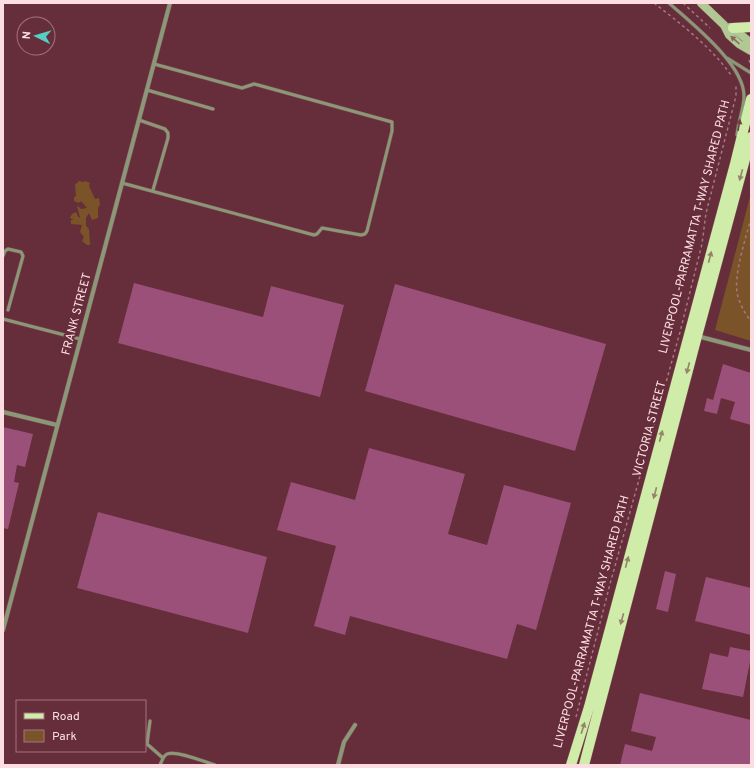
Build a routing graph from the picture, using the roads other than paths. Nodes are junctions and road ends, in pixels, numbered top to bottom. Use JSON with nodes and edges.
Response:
{"nodes":[{"id":1,"x":170,"y":3,"type":"edge"},
{"id":2,"x":669,"y":3,"type":"edge"},
{"id":3,"x":701,"y":3,"type":"edge"},
{"id":4,"x":729,"y":27,"type":"junction"},
{"id":5,"x":751,"y":27,"type":"edge"},
{"id":6,"x":751,"y":43,"type":"edge"},
{"id":7,"x":751,"y":51,"type":"edge"},
{"id":8,"x":724,"y":56,"type":"junction"},
{"id":9,"x":154,"y":64,"type":"junction"},
{"id":10,"x":751,"y":73,"type":"edge"},
{"id":11,"x":147,"y":90,"type":"junction"},
{"id":12,"x":751,"y":99,"type":"edge"},
{"id":13,"x":213,"y":109,"type":"dead end"},
{"id":14,"x":139,"y":120,"type":"junction"},
{"id":15,"x":751,"y":137,"type":"edge"},
{"id":16,"x":735,"y":164,"type":"junction"},
{"id":17,"x":122,"y":183,"type":"junction"},
{"id":18,"x":153,"y":190,"type":"junction"},
{"id":19,"x":3,"y":256,"type":"edge"},
{"id":20,"x":8,"y":310,"type":"dead end"},
{"id":21,"x":3,"y":318,"type":"edge"},
{"id":22,"x":697,"y":336,"type":"junction"},
{"id":23,"x":80,"y":339,"type":"junction"},
{"id":24,"x":751,"y":350,"type":"edge"},
{"id":25,"x":3,"y":412,"type":"edge"},
{"id":26,"x":58,"y":426,"type":"junction"},
{"id":27,"x":3,"y":630,"type":"edge"},
{"id":28,"x":150,"y":721,"type":"dead end"},
{"id":29,"x":355,"y":725,"type":"dead end"},
{"id":30,"x":163,"y":758,"type":"junction"},
{"id":31,"x":160,"y":765,"type":"edge"},
{"id":32,"x":215,"y":765,"type":"edge"},
{"id":33,"x":338,"y":765,"type":"edge"},
{"id":34,"x":571,"y":765,"type":"edge"},
{"id":35,"x":584,"y":765,"type":"edge"}],
"edges":[{"from":1,"to":9,"type":"street","name":"FRANK STREET"},
{"from":2,"to":8,"type":"lane"},
{"from":3,"to":4,"type":"street"},
{"from":4,"to":5,"type":"main road"},
{"from":4,"to":6,"type":"street"},
{"from":7,"to":4,"type":"street","one_way":true},
{"from":8,"to":10,"type":"lane"},
{"from":16,"to":8,"type":"lane","one_way":true},
{"from":9,"to":11,"type":"street","name":"FRANK STREET"},
{"from":9,"to":18,"type":"lane"},
{"from":11,"to":13,"type":"lane"},
{"from":11,"to":14,"type":"street","name":"FRANK STREET"},
{"from":12,"to":16,"type":"main road","name":"VICTORIA STREET"},
{"from":14,"to":17,"type":"street","name":"FRANK STREET"},
{"from":14,"to":18,"type":"lane"},
{"from":15,"to":22,"type":"main road","name":"VICTORIA STREET","one_way":true},
{"from":34,"to":16,"type":"main road","name":"VICTORIA STREET","one_way":true},
{"from":17,"to":18,"type":"lane"},
{"from":17,"to":23,"type":"street","name":"FRANK STREET"},
{"from":19,"to":20,"type":"lane"},
{"from":21,"to":23,"type":"lane"},
{"from":22,"to":24,"type":"street"},
{"from":22,"to":35,"type":"main road","name":"VICTORIA STREET","one_way":true},
{"from":23,"to":26,"type":"street","name":"FRANK STREET"},
{"from":25,"to":26,"type":"street"},
{"from":26,"to":27,"type":"street","name":"FRANK STREET"},
{"from":28,"to":30,"type":"lane"},
{"from":29,"to":33,"type":"street"},
{"from":30,"to":31,"type":"lane"},
{"from":30,"to":32,"type":"lane"}]}
